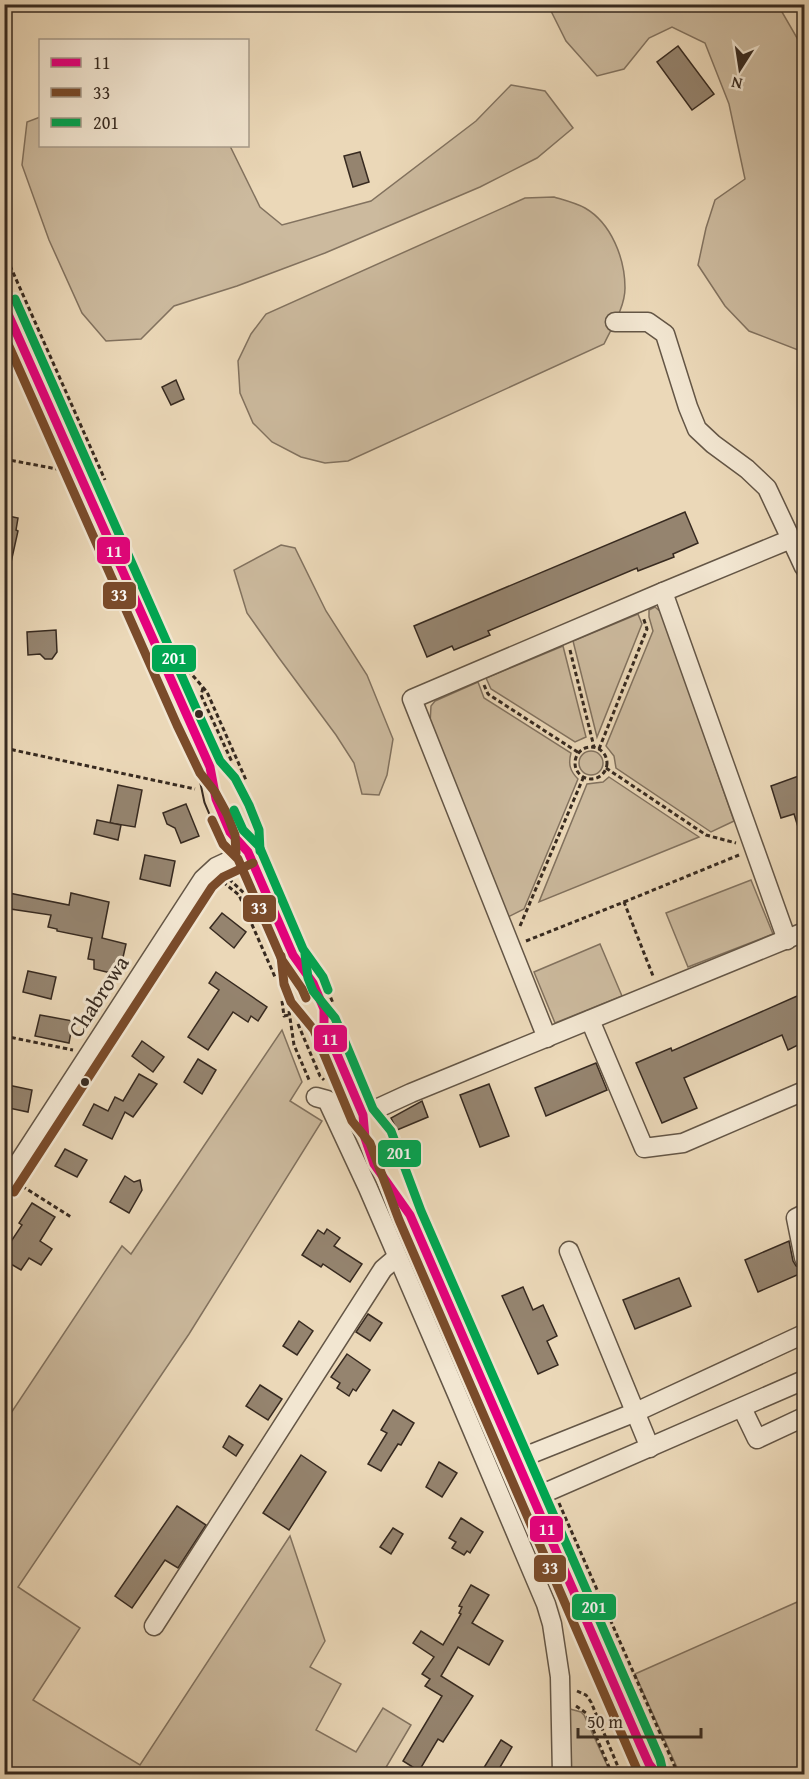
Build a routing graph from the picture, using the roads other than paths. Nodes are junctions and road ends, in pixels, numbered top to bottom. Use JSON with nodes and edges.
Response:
{"nodes":[{"id":1,"x":4,"y":304,"type":"edge"},
{"id":2,"x":615,"y":322,"type":"dead end"},
{"id":3,"x":791,"y":539,"type":"junction"},
{"id":4,"x":804,"y":567,"type":"edge"},
{"id":5,"x":663,"y":592,"type":"junction"},
{"id":6,"x":249,"y":852,"type":"junction"},
{"id":7,"x":804,"y":932,"type":"edge"},
{"id":8,"x":787,"y":939,"type":"junction"},
{"id":9,"x":590,"y":1020,"type":"junction"},
{"id":10,"x":547,"y":1038,"type":"junction"},
{"id":11,"x":804,"y":1091,"type":"edge"},
{"id":12,"x":316,"y":1097,"type":"dead end"},
{"id":13,"x":363,"y":1116,"type":"junction"},
{"id":14,"x":7,"y":1182,"type":"edge"},
{"id":15,"x":804,"y":1214,"type":"edge"},
{"id":16,"x":569,"y":1251,"type":"dead end"},
{"id":17,"x":397,"y":1257,"type":"junction"},
{"id":18,"x":804,"y":1258,"type":"edge"},
{"id":19,"x":804,"y":1334,"type":"edge"},
{"id":20,"x":804,"y":1380,"type":"edge"},
{"id":21,"x":742,"y":1408,"type":"junction"},
{"id":22,"x":636,"y":1412,"type":"junction"},
{"id":23,"x":804,"y":1418,"type":"edge"},
{"id":24,"x":650,"y":1449,"type":"junction"},
{"id":25,"x":516,"y":1460,"type":"junction"},
{"id":26,"x":533,"y":1498,"type":"junction"},
{"id":27,"x":154,"y":1626,"type":"dead end"},
{"id":28,"x":652,"y":1771,"type":"edge"},
{"id":29,"x":562,"y":1774,"type":"edge"}],
"edges":[{"from":1,"to":6,"type":"main road"},
{"from":2,"to":3,"type":"street"},
{"from":3,"to":4,"type":"street"},
{"from":3,"to":5,"type":"street"},
{"from":5,"to":8,"type":"street"},
{"from":5,"to":10,"type":"street"},
{"from":6,"to":13,"type":"main road"},
{"from":6,"to":14,"type":"street","name":"Chabrowa"},
{"from":7,"to":8,"type":"street"},
{"from":8,"to":9,"type":"street"},
{"from":9,"to":10,"type":"street"},
{"from":9,"to":11,"type":"street"},
{"from":10,"to":13,"type":"street"},
{"from":12,"to":17,"type":"street"},
{"from":13,"to":25,"type":"main road"},
{"from":15,"to":18,"type":"street"},
{"from":16,"to":22,"type":"street"},
{"from":17,"to":27,"type":"street"},
{"from":17,"to":29,"type":"street"},
{"from":19,"to":22,"type":"street"},
{"from":20,"to":21,"type":"street"},
{"from":21,"to":23,"type":"street"},
{"from":21,"to":24,"type":"street"},
{"from":22,"to":24,"type":"street"},
{"from":22,"to":25,"type":"street"},
{"from":24,"to":26,"type":"street"},
{"from":25,"to":26,"type":"main road"},
{"from":26,"to":28,"type":"main road"}]}
